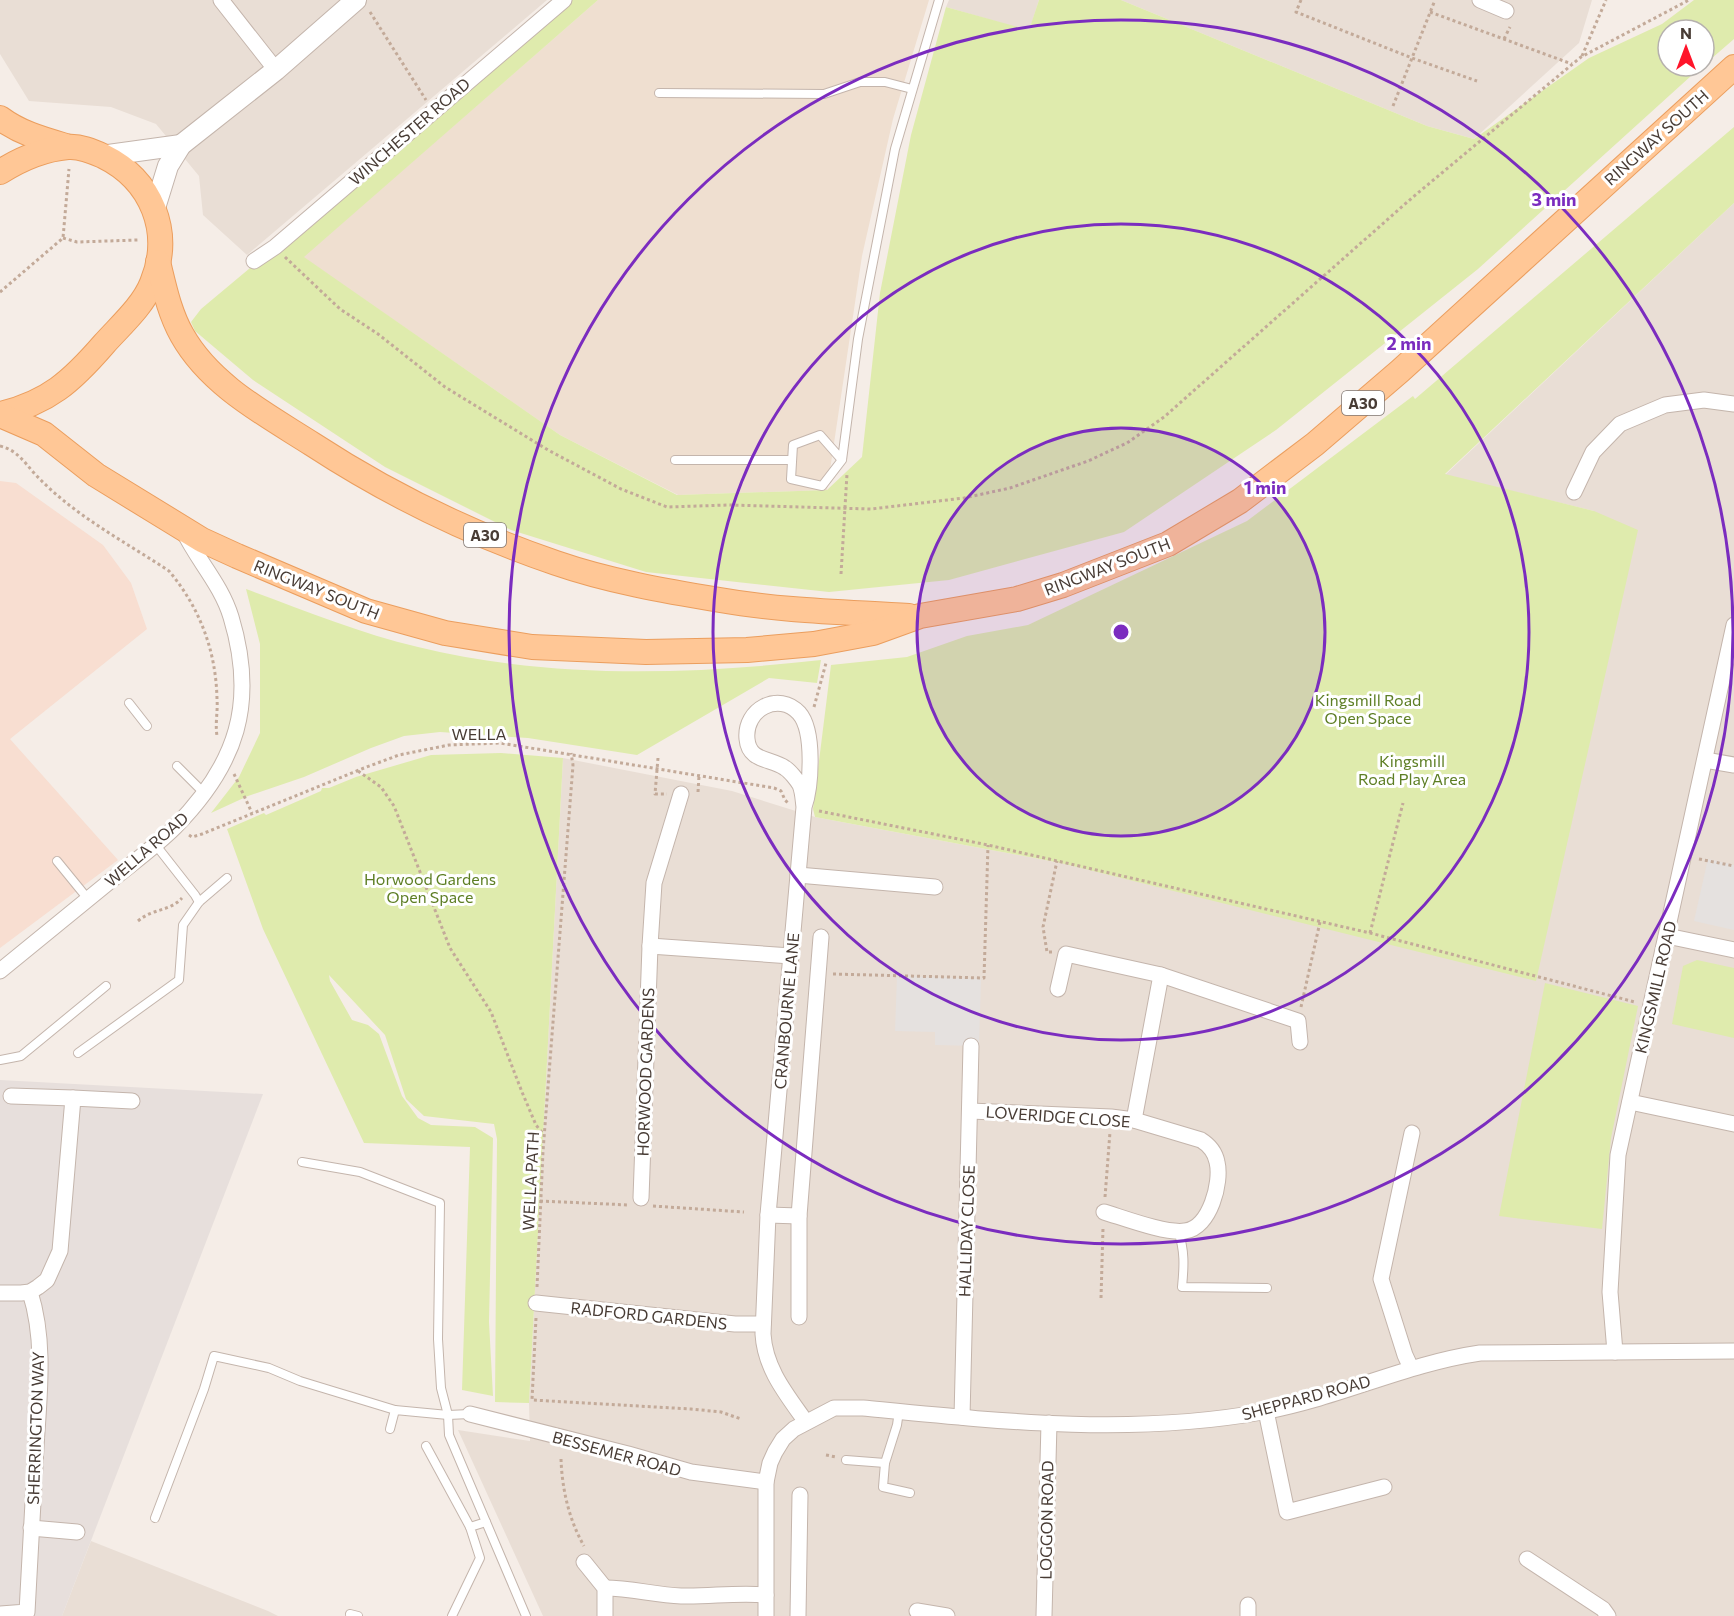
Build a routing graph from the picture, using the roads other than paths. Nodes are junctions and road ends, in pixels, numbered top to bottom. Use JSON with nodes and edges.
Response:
{"nodes":[{"id":1,"x":221,"y":0,"type":"edge"},
{"id":2,"x":564,"y":0,"type":"edge"},
{"id":3,"x":939,"y":0,"type":"edge"},
{"id":4,"x":1480,"y":0,"type":"edge"},
{"id":5,"x":362,"y":4,"type":"edge"},
{"id":6,"x":1506,"y":11,"type":"dead end"},
{"id":7,"x":1734,"y":67,"type":"edge"},
{"id":8,"x":276,"y":70,"type":"junction"},
{"id":9,"x":912,"y":89,"type":"junction"},
{"id":10,"x":659,"y":93,"type":"dead end"},
{"id":11,"x":0,"y":118,"type":"edge"},
{"id":12,"x":181,"y":145,"type":"junction"},
{"id":13,"x":102,"y":156,"type":"junction"},
{"id":14,"x":68,"y":158,"type":"junction"},
{"id":15,"x":0,"y":172,"type":"edge"},
{"id":16,"x":155,"y":208,"type":"junction"},
{"id":17,"x":254,"y":261,"type":"dead end"},
{"id":18,"x":158,"y":262,"type":"junction"},
{"id":19,"x":1734,"y":404,"type":"edge"},
{"id":20,"x":0,"y":415,"type":"edge"},
{"id":21,"x":675,"y":460,"type":"dead end"},
{"id":22,"x":792,"y":460,"type":"junction"},
{"id":23,"x":842,"y":460,"type":"junction"},
{"id":24,"x":1574,"y":492,"type":"dead end"},
{"id":25,"x":181,"y":527,"type":"junction"},
{"id":26,"x":920,"y":616,"type":"junction"},
{"id":27,"x":1734,"y":626,"type":"edge"},
{"id":28,"x":129,"y":704,"type":"dead end"},
{"id":29,"x":147,"y":726,"type":"dead end"},
{"id":30,"x":1705,"y":760,"type":"junction"},
{"id":31,"x":1734,"y":765,"type":"edge"},
{"id":32,"x":177,"y":766,"type":"dead end"},
{"id":33,"x":204,"y":793,"type":"junction"},
{"id":34,"x":681,"y":794,"type":"dead end"},
{"id":35,"x":803,"y":808,"type":"junction"},
{"id":36,"x":155,"y":844,"type":"junction"},
{"id":37,"x":57,"y":861,"type":"dead end"},
{"id":38,"x":798,"y":875,"type":"junction"},
{"id":39,"x":227,"y":878,"type":"dead end"},
{"id":40,"x":935,"y":887,"type":"dead end"},
{"id":41,"x":88,"y":898,"type":"junction"},
{"id":42,"x":199,"y":902,"type":"junction"},
{"id":43,"x":821,"y":936,"type":"dead end"},
{"id":44,"x":1667,"y":936,"type":"junction"},
{"id":45,"x":650,"y":946,"type":"junction"},
{"id":46,"x":1734,"y":950,"type":"edge"},
{"id":47,"x":791,"y":956,"type":"junction"},
{"id":48,"x":0,"y":971,"type":"edge"},
{"id":49,"x":1161,"y":975,"type":"junction"},
{"id":50,"x":106,"y":986,"type":"dead end"},
{"id":51,"x":1058,"y":989,"type":"dead end"},
{"id":52,"x":1300,"y":1042,"type":"dead end"},
{"id":53,"x":972,"y":1046,"type":"dead end"},
{"id":54,"x":78,"y":1053,"type":"dead end"},
{"id":55,"x":0,"y":1060,"type":"edge"},
{"id":56,"x":11,"y":1096,"type":"dead end"},
{"id":57,"x":73,"y":1098,"type":"junction"},
{"id":58,"x":132,"y":1101,"type":"dead end"},
{"id":59,"x":1630,"y":1102,"type":"junction"},
{"id":60,"x":970,"y":1111,"type":"junction"},
{"id":61,"x":1134,"y":1120,"type":"junction"},
{"id":62,"x":1734,"y":1124,"type":"edge"},
{"id":63,"x":1412,"y":1133,"type":"dead end"},
{"id":64,"x":302,"y":1162,"type":"dead end"},
{"id":65,"x":641,"y":1198,"type":"dead end"},
{"id":66,"x":1104,"y":1212,"type":"dead end"},
{"id":67,"x":768,"y":1215,"type":"junction"},
{"id":68,"x":799,"y":1216,"type":"junction"},
{"id":69,"x":1178,"y":1231,"type":"junction"},
{"id":70,"x":1267,"y":1288,"type":"dead end"},
{"id":71,"x":30,"y":1292,"type":"junction"},
{"id":72,"x":0,"y":1293,"type":"edge"},
{"id":73,"x":536,"y":1304,"type":"road end"},
{"id":74,"x":799,"y":1317,"type":"dead end"},
{"id":75,"x":763,"y":1324,"type":"junction"},
{"id":76,"x":1734,"y":1351,"type":"edge"},
{"id":77,"x":1615,"y":1352,"type":"junction"},
{"id":78,"x":1411,"y":1368,"type":"junction"},
{"id":79,"x":395,"y":1410,"type":"junction"},
{"id":80,"x":899,"y":1411,"type":"junction"},
{"id":81,"x":1266,"y":1411,"type":"junction"},
{"id":82,"x":470,"y":1414,"type":"joint"},
{"id":83,"x":448,"y":1415,"type":"junction"},
{"id":84,"x":962,"y":1417,"type":"junction"},
{"id":85,"x":806,"y":1422,"type":"junction"},
{"id":86,"x":1049,"y":1423,"type":"junction"},
{"id":87,"x":390,"y":1429,"type":"dead end"},
{"id":88,"x":426,"y":1446,"type":"dead end"},
{"id":89,"x":846,"y":1460,"type":"dead end"},
{"id":90,"x":885,"y":1462,"type":"junction"},
{"id":91,"x":766,"y":1482,"type":"junction"},
{"id":92,"x":1384,"y":1488,"type":"dead end"},
{"id":93,"x":910,"y":1493,"type":"dead end"},
{"id":94,"x":800,"y":1495,"type":"dead end"},
{"id":95,"x":155,"y":1518,"type":"dead end"},
{"id":96,"x":486,"y":1521,"type":"junction"},
{"id":97,"x":470,"y":1527,"type":"junction"},
{"id":98,"x":31,"y":1528,"type":"junction"},
{"id":99,"x":76,"y":1532,"type":"dead end"},
{"id":100,"x":585,"y":1555,"type":"road end"},
{"id":101,"x":1527,"y":1559,"type":"dead end"},
{"id":102,"x":605,"y":1588,"type":"junction"},
{"id":103,"x":766,"y":1595,"type":"junction"},
{"id":104,"x":917,"y":1611,"type":"dead end"},
{"id":105,"x":0,"y":1614,"type":"edge"},
{"id":106,"x":452,"y":1616,"type":"edge"},
{"id":107,"x":526,"y":1616,"type":"edge"},
{"id":108,"x":605,"y":1616,"type":"edge"},
{"id":109,"x":766,"y":1616,"type":"edge"},
{"id":110,"x":798,"y":1616,"type":"edge"},
{"id":111,"x":947,"y":1616,"type":"edge"},
{"id":112,"x":1044,"y":1616,"type":"edge"},
{"id":113,"x":1608,"y":1616,"type":"edge"}],
"edges":[{"from":1,"to":8,"type":"street"},
{"from":2,"to":17,"type":"street","name":"WINCHESTER ROAD"},
{"from":3,"to":9,"type":"lane"},
{"from":4,"to":6,"type":"street"},
{"from":5,"to":8,"type":"street"},
{"from":7,"to":26,"type":"main road","name":"RINGWAY SOUTH","number":"A30"},
{"from":8,"to":12,"type":"street"},
{"from":9,"to":10,"type":"lane"},
{"from":9,"to":23,"type":"lane"},
{"from":11,"to":14,"type":"main road"},
{"from":12,"to":13,"type":"street"},
{"from":12,"to":16,"type":"street"},
{"from":13,"to":14,"type":"main road"},
{"from":13,"to":16,"type":"main road"},
{"from":14,"to":15,"type":"main road"},
{"from":16,"to":18,"type":"main road"},
{"from":18,"to":20,"type":"main road"},
{"from":18,"to":26,"type":"main road","name":"RINGWAY SOUTH","number":"A30"},
{"from":19,"to":24,"type":"street"},
{"from":20,"to":25,"type":"main road","name":"RINGWAY SOUTH","number":"A30"},
{"from":21,"to":22,"type":"lane"},
{"from":22,"to":23,"type":"lane"},
{"from":22,"to":23,"type":"lane"},
{"from":25,"to":26,"type":"main road","name":"RINGWAY SOUTH","number":"A30"},
{"from":25,"to":33,"type":"street","name":"WELLA ROAD"},
{"from":27,"to":30,"type":"street","name":"KINGSMILL ROAD"},
{"from":28,"to":29,"type":"lane"},
{"from":30,"to":31,"type":"street"},
{"from":30,"to":44,"type":"street","name":"KINGSMILL ROAD"},
{"from":32,"to":33,"type":"lane"},
{"from":33,"to":36,"type":"street","name":"WELLA ROAD"},
{"from":34,"to":45,"type":"street","name":"HORWOOD GARDENS"},
{"from":35,"to":35,"type":"street","name":"CRANBOURNE LANE"},
{"from":35,"to":38,"type":"street","name":"CRANBOURNE LANE"},
{"from":36,"to":41,"type":"street","name":"WELLA ROAD"},
{"from":36,"to":42,"type":"lane"},
{"from":37,"to":41,"type":"lane"},
{"from":38,"to":40,"type":"street"},
{"from":38,"to":47,"type":"street","name":"CRANBOURNE LANE"},
{"from":39,"to":42,"type":"lane"},
{"from":41,"to":48,"type":"street","name":"WELLA ROAD"},
{"from":42,"to":54,"type":"lane"},
{"from":43,"to":68,"type":"street","name":"CRANBOURNE LANE"},
{"from":44,"to":46,"type":"street"},
{"from":44,"to":59,"type":"street","name":"KINGSMILL ROAD"},
{"from":45,"to":47,"type":"street"},
{"from":45,"to":65,"type":"street","name":"HORWOOD GARDENS"},
{"from":47,"to":67,"type":"street","name":"CRANBOURNE LANE"},
{"from":49,"to":51,"type":"street"},
{"from":49,"to":52,"type":"street"},
{"from":49,"to":61,"type":"street"},
{"from":50,"to":55,"type":"lane"},
{"from":53,"to":60,"type":"street","name":"HALLIDAY CLOSE"},
{"from":56,"to":57,"type":"street"},
{"from":57,"to":58,"type":"street"},
{"from":57,"to":71,"type":"street"},
{"from":59,"to":62,"type":"street"},
{"from":59,"to":77,"type":"street","name":"KINGSMILL ROAD"},
{"from":60,"to":61,"type":"street","name":"LOVERIDGE CLOSE"},
{"from":60,"to":84,"type":"street","name":"HALLIDAY CLOSE"},
{"from":61,"to":69,"type":"street","name":"LOVERIDGE CLOSE"},
{"from":63,"to":78,"type":"street"},
{"from":64,"to":83,"type":"lane"},
{"from":66,"to":69,"type":"street"},
{"from":67,"to":68,"type":"street"},
{"from":67,"to":75,"type":"street","name":"CRANBOURNE LANE"},
{"from":68,"to":74,"type":"street","name":"CRANBOURNE LANE"},
{"from":69,"to":70,"type":"lane"},
{"from":71,"to":72,"type":"street"},
{"from":71,"to":98,"type":"street","name":"SHERRINGTON WAY"},
{"from":73,"to":75,"type":"street","name":"RADFORD GARDENS"},
{"from":75,"to":85,"type":"street","name":"CRANBOURNE LANE"},
{"from":76,"to":77,"type":"street","name":"SHEPPARD ROAD"},
{"from":77,"to":78,"type":"street","name":"SHEPPARD ROAD"},
{"from":78,"to":81,"type":"street","name":"SHEPPARD ROAD"},
{"from":79,"to":83,"type":"lane"},
{"from":79,"to":87,"type":"lane"},
{"from":79,"to":95,"type":"lane"},
{"from":80,"to":84,"type":"street","name":"SHEPPARD ROAD"},
{"from":80,"to":85,"type":"street","name":"SHEPPARD ROAD"},
{"from":80,"to":90,"type":"lane"},
{"from":81,"to":86,"type":"street","name":"SHEPPARD ROAD"},
{"from":81,"to":92,"type":"street"},
{"from":82,"to":83,"type":"lane"},
{"from":82,"to":91,"type":"street","name":"BESSEMER ROAD"},
{"from":83,"to":96,"type":"lane"},
{"from":84,"to":86,"type":"street","name":"SHEPPARD ROAD"},
{"from":85,"to":91,"type":"street"},
{"from":86,"to":112,"type":"street","name":"LOGGON ROAD"},
{"from":88,"to":97,"type":"lane"},
{"from":89,"to":90,"type":"lane"},
{"from":90,"to":93,"type":"lane"},
{"from":91,"to":103,"type":"street"},
{"from":94,"to":110,"type":"street"},
{"from":96,"to":97,"type":"lane"},
{"from":96,"to":107,"type":"lane"},
{"from":97,"to":106,"type":"lane"},
{"from":98,"to":99,"type":"street","name":"SHERRINGTON WAY"},
{"from":98,"to":105,"type":"street","name":"SHERRINGTON WAY"},
{"from":100,"to":102,"type":"street"},
{"from":101,"to":113,"type":"street"},
{"from":102,"to":103,"type":"street"},
{"from":102,"to":108,"type":"street"},
{"from":103,"to":109,"type":"street"},
{"from":104,"to":111,"type":"street"}]}
